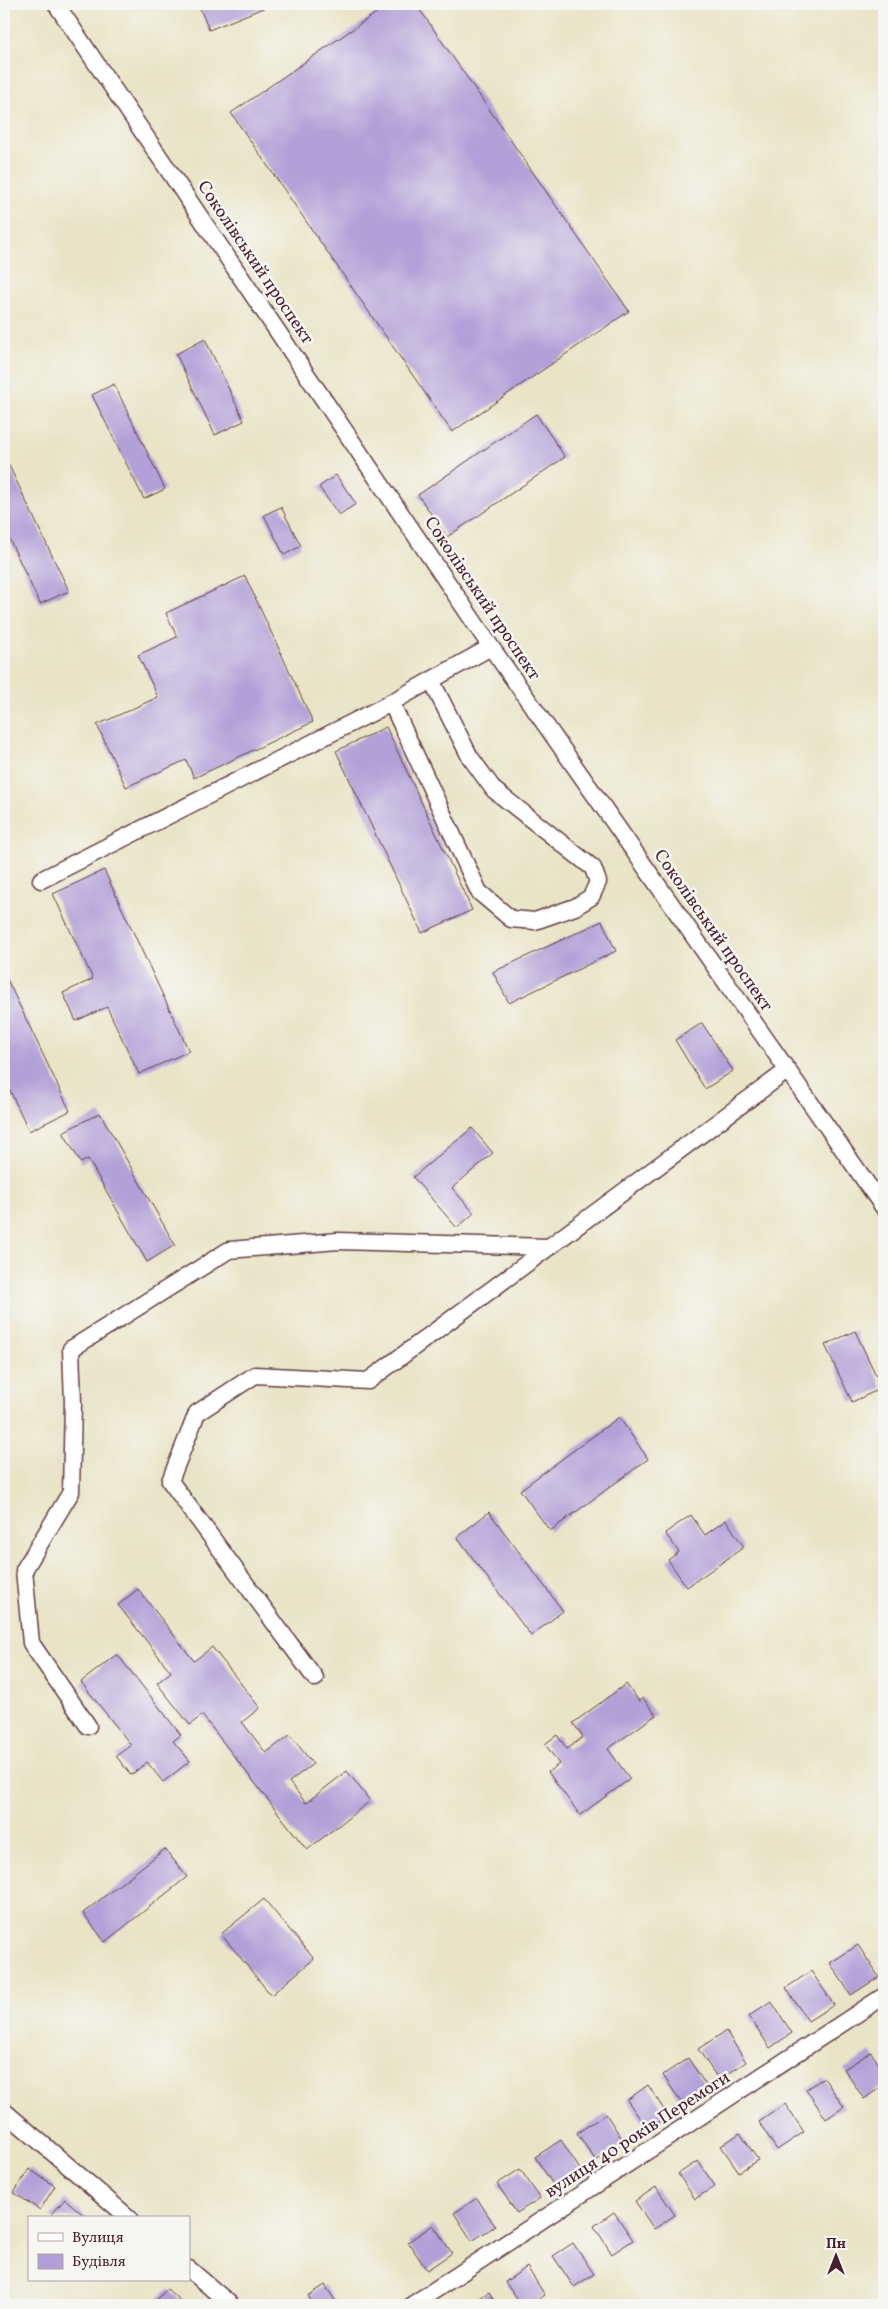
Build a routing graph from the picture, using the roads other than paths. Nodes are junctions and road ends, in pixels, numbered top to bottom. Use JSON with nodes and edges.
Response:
{"nodes":[{"id":1,"x":56,"y":4,"type":"edge"},
{"id":2,"x":491,"y":647,"type":"junction"},
{"id":3,"x":431,"y":680,"type":"junction"},
{"id":4,"x":391,"y":702,"type":"junction"},
{"id":5,"x":41,"y":880,"type":"dead end"},
{"id":6,"x":788,"y":1070,"type":"junction"},
{"id":7,"x":884,"y":1208,"type":"edge"},
{"id":8,"x":549,"y":1247,"type":"junction"},
{"id":9,"x":315,"y":1678,"type":"dead end"},
{"id":10,"x":88,"y":1726,"type":"dead end"},
{"id":11,"x":884,"y":1996,"type":"edge"},
{"id":12,"x":4,"y":2111,"type":"edge"},
{"id":13,"x":127,"y":2216,"type":"edge"},
{"id":14,"x":190,"y":2270,"type":"edge"},
{"id":15,"x":231,"y":2305,"type":"edge"},
{"id":16,"x":412,"y":2305,"type":"edge"}],
"edges":[{"from":1,"to":2,"type":"street","name":"Соколівський проспект"},
{"from":2,"to":3,"type":"street"},
{"from":2,"to":6,"type":"street","name":"Соколівський проспект"},
{"from":3,"to":4,"type":"street"},
{"from":3,"to":4,"type":"street"},
{"from":4,"to":5,"type":"street"},
{"from":6,"to":7,"type":"street","name":"Соколівський проспект"},
{"from":6,"to":8,"type":"street"},
{"from":8,"to":9,"type":"street"},
{"from":8,"to":10,"type":"street"},
{"from":11,"to":16,"type":"street","name":"вулиця 40 років Перемоги"},
{"from":12,"to":13,"type":"street"},
{"from":14,"to":15,"type":"street"}]}
